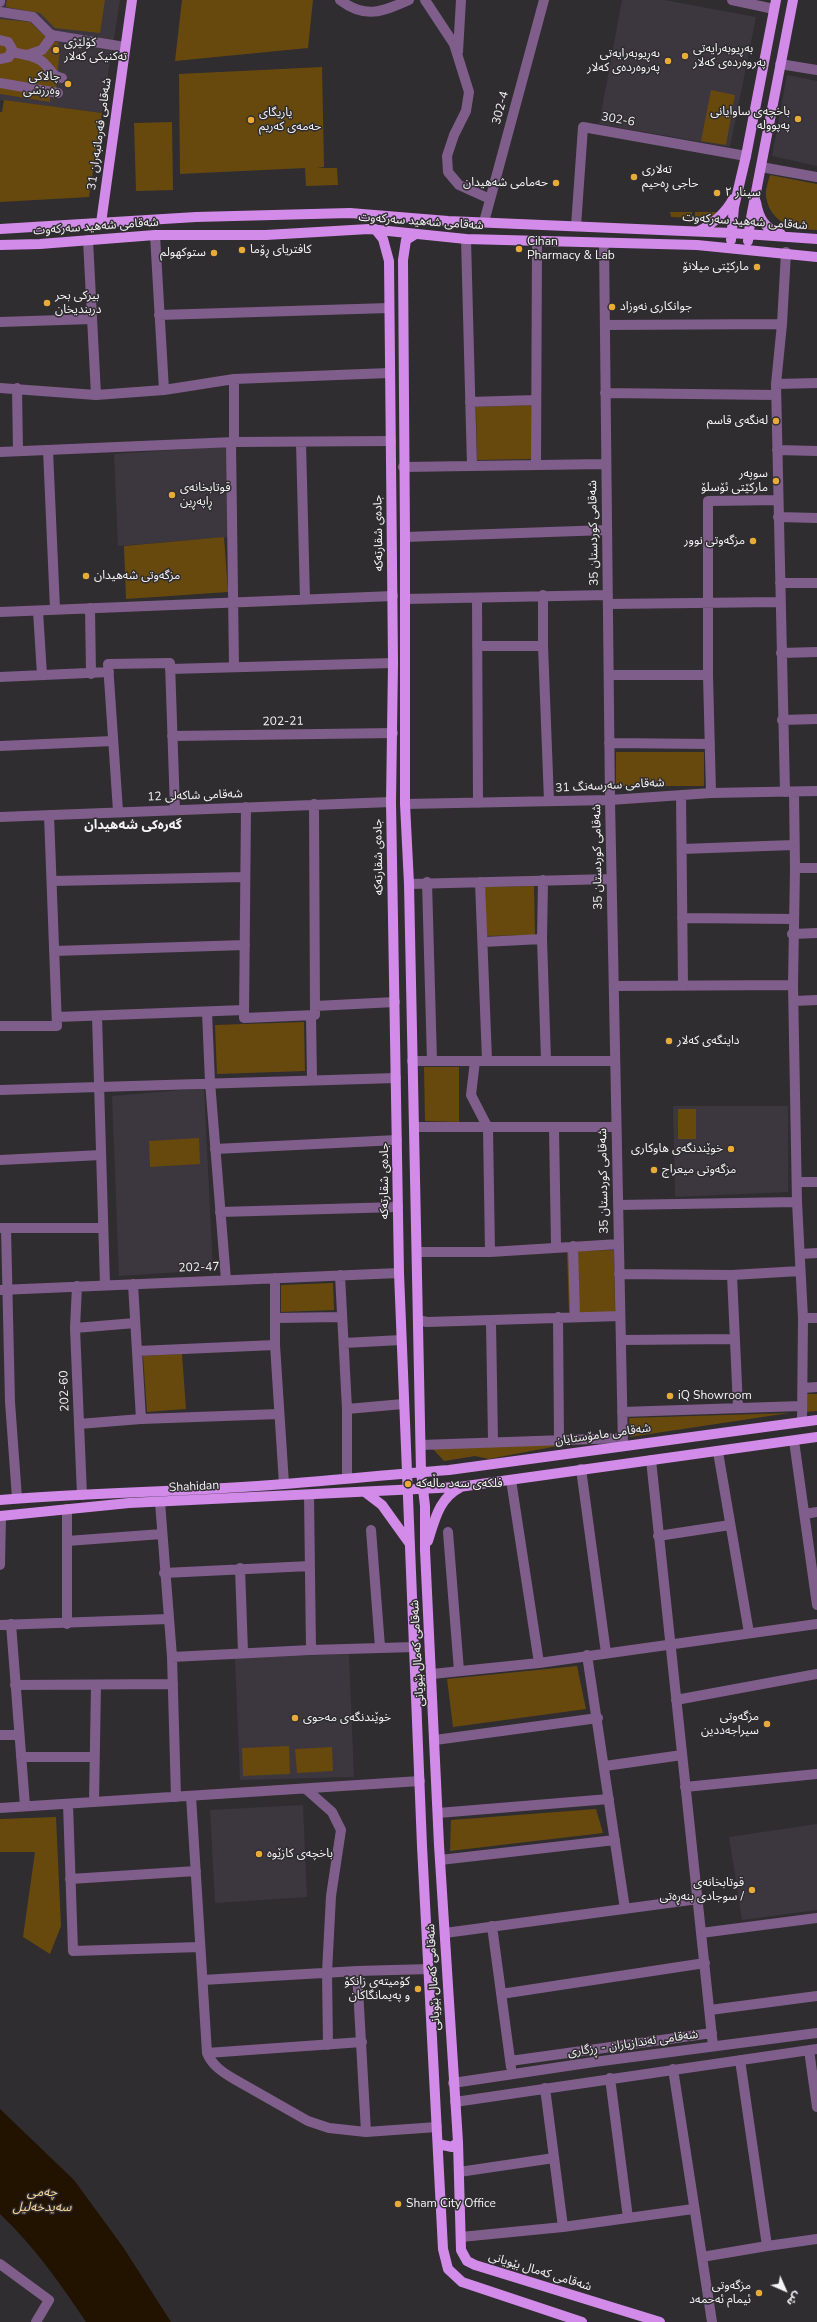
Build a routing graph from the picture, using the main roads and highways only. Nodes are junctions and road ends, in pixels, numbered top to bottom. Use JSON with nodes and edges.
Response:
{"nodes":[{"id":1,"x":132,"y":0,"type":"edge"},
{"id":2,"x":793,"y":0,"type":"edge"},
{"id":3,"x":775,"y":4,"type":"edge"},
{"id":4,"x":738,"y":188,"type":"junction"},
{"id":5,"x":755,"y":198,"type":"junction"},
{"id":6,"x":101,"y":223,"type":"junction"},
{"id":7,"x":0,"y":229,"type":"edge"},
{"id":8,"x":374,"y":229,"type":"junction"},
{"id":9,"x":697,"y":231,"type":"junction"},
{"id":10,"x":731,"y":233,"type":"junction"},
{"id":11,"x":749,"y":234,"type":"junction"},
{"id":12,"x":414,"y":235,"type":"junction"},
{"id":13,"x":793,"y":238,"type":"junction"},
{"id":14,"x":817,"y":239,"type":"edge"},
{"id":15,"x":0,"y":245,"type":"edge"},
{"id":16,"x":730,"y":247,"type":"junction"},
{"id":17,"x":748,"y":249,"type":"junction"},
{"id":18,"x":817,"y":256,"type":"edge"},
{"id":19,"x":403,"y":260,"type":"junction"},
{"id":20,"x":389,"y":261,"type":"junction"},
{"id":21,"x":411,"y":1020,"type":"junction"},
{"id":22,"x":395,"y":1022,"type":"junction"},
{"id":23,"x":817,"y":1420,"type":"edge"},
{"id":24,"x":817,"y":1437,"type":"edge"},
{"id":25,"x":422,"y":1472,"type":"junction"},
{"id":26,"x":406,"y":1474,"type":"junction"},
{"id":27,"x":462,"y":1486,"type":"junction"},
{"id":28,"x":423,"y":1488,"type":"junction"},
{"id":29,"x":407,"y":1489,"type":"junction"},
{"id":30,"x":365,"y":1492,"type":"junction"},
{"id":31,"x":128,"y":1498,"type":"junction"},
{"id":32,"x":0,"y":1500,"type":"edge"},
{"id":33,"x":1,"y":1516,"type":"edge"},
{"id":34,"x":410,"y":1544,"type":"junction"},
{"id":35,"x":425,"y":1550,"type":"junction"},
{"id":36,"x":439,"y":1845,"type":"junction"},
{"id":37,"x":422,"y":1846,"type":"junction"},
{"id":38,"x":458,"y":2142,"type":"junction"},
{"id":39,"x":438,"y":2144,"type":"junction"},
{"id":40,"x":582,"y":2322,"type":"edge"},
{"id":41,"x":660,"y":2322,"type":"edge"}],
"edges":[{"from":1,"to":6,"type":"main road","name":"شەقامی فەرمانبەران 31"},
{"from":2,"to":5,"type":"main road"},
{"from":3,"to":4,"type":"main road"},
{"from":4,"to":9,"type":"main road"},
{"from":4,"to":10,"type":"main road"},
{"from":5,"to":11,"type":"main road"},
{"from":5,"to":13,"type":"main road"},
{"from":6,"to":7,"type":"main road","name":"شەقامی شەهید سەرکەوت"},
{"from":6,"to":9,"type":"main road","name":"شەقامی شەهید سەرکەوت"},
{"from":8,"to":12,"type":"main road","name":"شەقامی شەهید سەرکەوت"},
{"from":8,"to":15,"type":"main road","name":"شەقامی شەهید سەرکەوت"},
{"from":8,"to":20,"type":"main road","name":"جادەی شقارتەکە"},
{"from":9,"to":10,"type":"main road","name":"شەقامی شەهید سەرکەوت"},
{"from":10,"to":11,"type":"main road","name":"شەقامی شەهید سەرکەوت"},
{"from":10,"to":16,"type":"main road"},
{"from":11,"to":13,"type":"main road","name":"شەقامی شەهید سەرکەوت"},
{"from":11,"to":17,"type":"main road"},
{"from":12,"to":16,"type":"main road","name":"شەقامی شەهید سەرکەوت"},
{"from":12,"to":19,"type":"main road"},
{"from":13,"to":14,"type":"main road","name":"شەقامی شەهید سەرکەوت"},
{"from":16,"to":17,"type":"main road","name":"شەقامی شەهید سەرکەوت"},
{"from":17,"to":18,"type":"main road","name":"شەقامی شەهید سەرکەوت"},
{"from":19,"to":20,"type":"main road"},
{"from":19,"to":21,"type":"main road"},
{"from":20,"to":22,"type":"main road","name":"جادەی شقارتەکە"},
{"from":21,"to":22,"type":"main road"},
{"from":21,"to":25,"type":"main road"},
{"from":22,"to":26,"type":"main road","name":"جادەی شقارتەکە"},
{"from":23,"to":25,"type":"main road","name":"شەقامی مامۆستایان"},
{"from":24,"to":27,"type":"main road"},
{"from":25,"to":26,"type":"main road","name":"شەقامی مامۆستایان"},
{"from":25,"to":28,"type":"main road"},
{"from":26,"to":29,"type":"main road","name":"جادەی شقارتەکە"},
{"from":26,"to":31,"type":"main road","name":"شەقامی مامۆستایان"},
{"from":27,"to":28,"type":"main road"},
{"from":27,"to":35,"type":"main road"},
{"from":28,"to":29,"type":"main road","name":"Shahidan"},
{"from":28,"to":35,"type":"main road","name":"شەقامی کەمال بێویانی"},
{"from":29,"to":30,"type":"main road","name":"Shahidan"},
{"from":29,"to":34,"type":"main road","name":"شەقامی کەمال بێویانی"},
{"from":30,"to":31,"type":"main road","name":"Shahidan"},
{"from":30,"to":34,"type":"main road"},
{"from":31,"to":32,"type":"main road"},
{"from":31,"to":33,"type":"main road","name":"Shahidan"},
{"from":34,"to":37,"type":"main road","name":"شەقامی کەمال بێویانی"},
{"from":35,"to":36,"type":"main road","name":"شەقامی کەمال بێویانی"},
{"from":36,"to":37,"type":"main road"},
{"from":36,"to":38,"type":"main road","name":"شەقامی کەمال بێویانی"},
{"from":37,"to":39,"type":"main road","name":"شەقامی کەمال بێویانی"},
{"from":38,"to":39,"type":"main road"},
{"from":38,"to":41,"type":"main road","name":"شەقامی کەمال بێویانی"},
{"from":39,"to":40,"type":"main road","name":"شەقامی کەمال بێویانی"}]}
